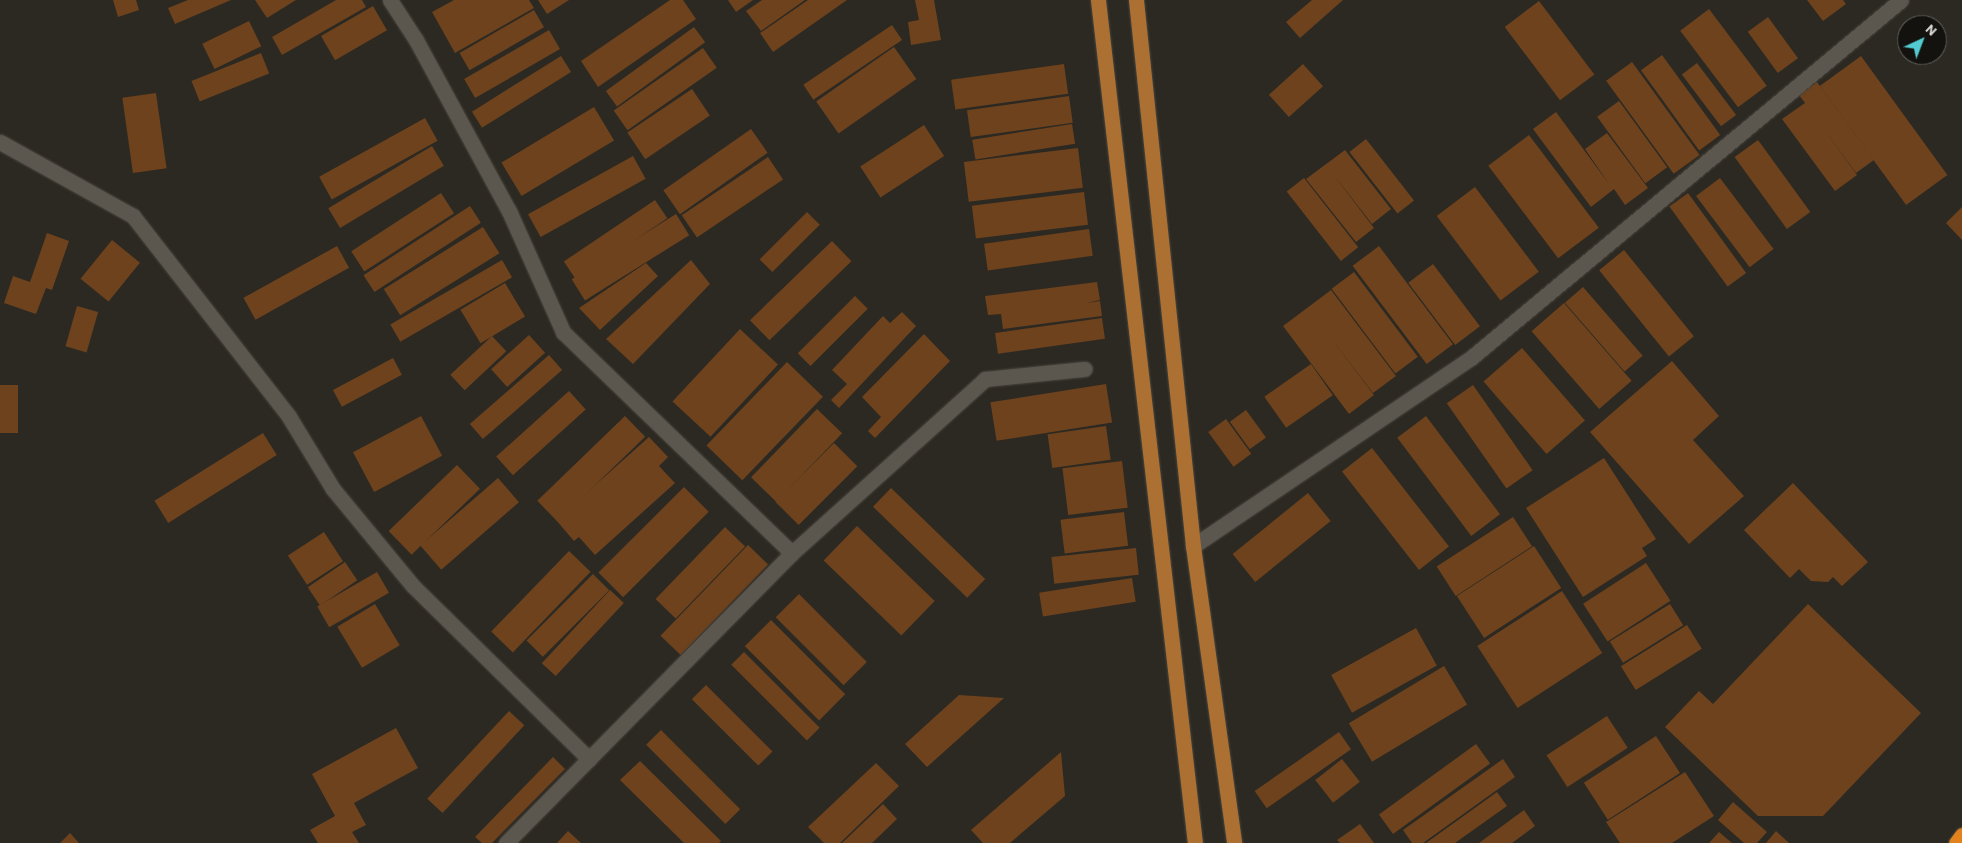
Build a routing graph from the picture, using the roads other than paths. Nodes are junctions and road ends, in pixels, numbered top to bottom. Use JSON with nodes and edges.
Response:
{"nodes":[{"id":1,"x":390,"y":0,"type":"edge"},
{"id":2,"x":1098,"y":0,"type":"edge"},
{"id":3,"x":1136,"y":0,"type":"edge"},
{"id":4,"x":1901,"y":0,"type":"edge"},
{"id":5,"x":0,"y":142,"type":"edge"},
{"id":6,"x":1084,"y":369,"type":"dead end"},
{"id":7,"x":1193,"y":546,"type":"junction"},
{"id":8,"x":792,"y":553,"type":"junction"},
{"id":9,"x":589,"y":759,"type":"junction"},
{"id":10,"x":1962,"y":834,"type":"edge"},
{"id":11,"x":506,"y":843,"type":"edge"},
{"id":12,"x":1195,"y":843,"type":"edge"},
{"id":13,"x":1234,"y":843,"type":"edge"},
{"id":14,"x":1956,"y":843,"type":"edge"}],
"edges":[{"from":1,"to":8,"type":"street"},
{"from":2,"to":12,"type":"main road"},
{"from":3,"to":7,"type":"main road"},
{"from":4,"to":7,"type":"street"},
{"from":5,"to":9,"type":"street"},
{"from":6,"to":8,"type":"street"},
{"from":7,"to":13,"type":"main road"},
{"from":8,"to":9,"type":"street"},
{"from":9,"to":11,"type":"street"},
{"from":10,"to":14,"type":"highway"}]}
